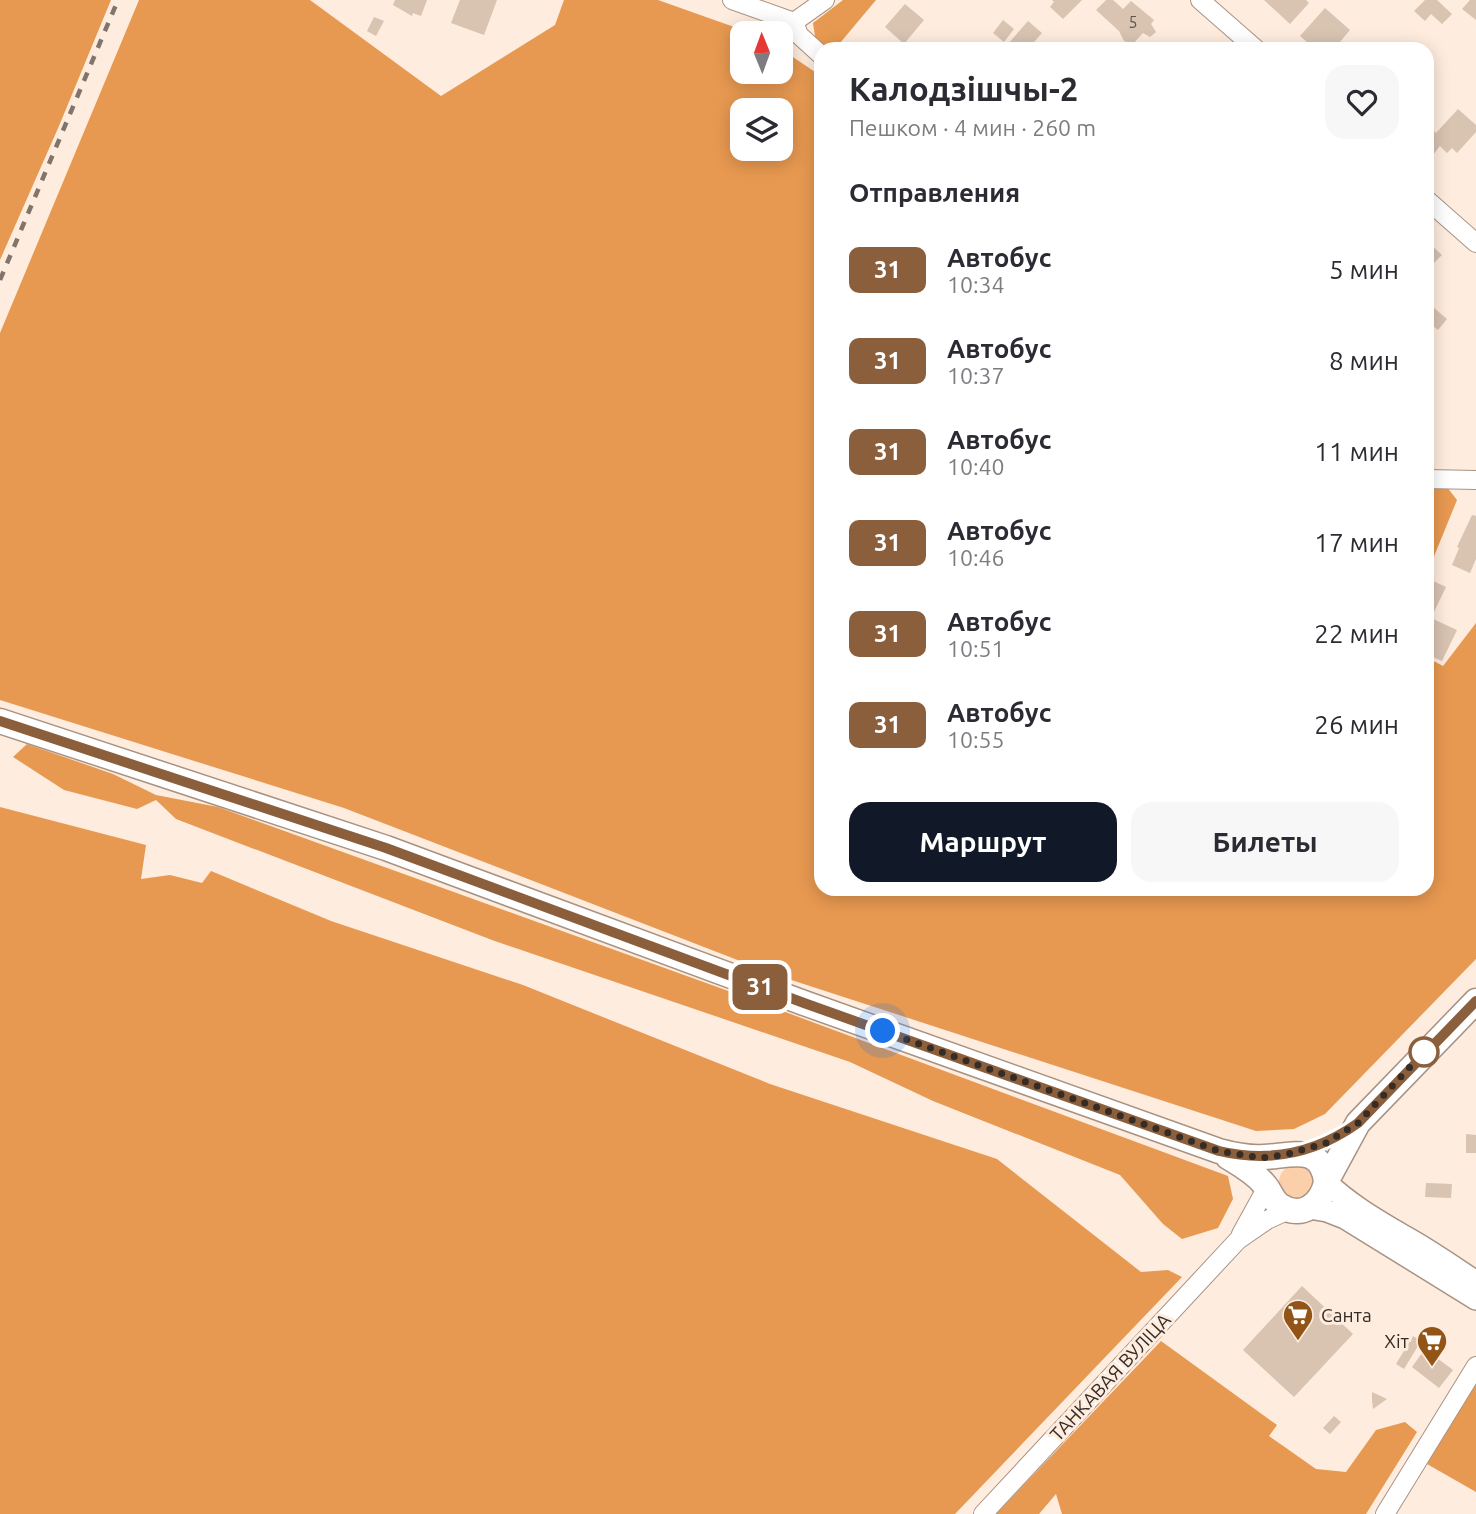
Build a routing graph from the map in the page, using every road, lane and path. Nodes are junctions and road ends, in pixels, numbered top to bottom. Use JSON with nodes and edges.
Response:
{"nodes":[{"id":1,"x":732,"y":0,"type":"edge"},
{"id":2,"x":825,"y":0,"type":"edge"},
{"id":3,"x":1200,"y":0,"type":"edge"},
{"id":4,"x":794,"y":22,"type":"junction"},
{"id":5,"x":1248,"y":42,"type":"edge"},
{"id":6,"x":814,"y":49,"type":"edge"},
{"id":7,"x":1434,"y":206,"type":"edge"},
{"id":8,"x":1476,"y":243,"type":"edge"},
{"id":9,"x":1434,"y":479,"type":"edge"},
{"id":10,"x":1476,"y":480,"type":"edge"},
{"id":11,"x":0,"y":721,"type":"edge"},
{"id":12,"x":1476,"y":1001,"type":"edge"},
{"id":13,"x":1358,"y":1123,"type":"junction"},
{"id":14,"x":1219,"y":1151,"type":"junction"},
{"id":15,"x":1341,"y":1152,"type":"junction"},
{"id":16,"x":1288,"y":1154,"type":"junction"},
{"id":17,"x":1326,"y":1182,"type":"junction"},
{"id":18,"x":1267,"y":1187,"type":"junction"},
{"id":19,"x":1299,"y":1209,"type":"junction"},
{"id":20,"x":1402,"y":1235,"type":"junction"},
{"id":21,"x":1238,"y":1240,"type":"junction"},
{"id":22,"x":1432,"y":1262,"type":"junction"},
{"id":23,"x":1476,"y":1282,"type":"edge"},
{"id":24,"x":1476,"y":1299,"type":"edge"},
{"id":25,"x":1476,"y":1366,"type":"edge"},
{"id":26,"x":983,"y":1514,"type":"edge"},
{"id":27,"x":1385,"y":1514,"type":"edge"}],
"edges":[{"from":1,"to":4,"type":"street"},
{"from":2,"to":4,"type":"street"},
{"from":3,"to":5,"type":"street"},
{"from":4,"to":6,"type":"street"},
{"from":7,"to":8,"type":"street"},
{"from":9,"to":10,"type":"street"},
{"from":11,"to":14,"type":"main road"},
{"from":12,"to":13,"type":"main road"},
{"from":13,"to":15,"type":"main road"},
{"from":13,"to":16,"type":"main road"},
{"from":14,"to":16,"type":"main road"},
{"from":14,"to":18,"type":"main road"},
{"from":15,"to":17,"type":"main road"},
{"from":15,"to":20,"type":"street"},
{"from":16,"to":17,"type":"main road"},
{"from":16,"to":18,"type":"main road"},
{"from":17,"to":19,"type":"main road"},
{"from":17,"to":20,"type":"street"},
{"from":18,"to":19,"type":"main road"},
{"from":18,"to":21,"type":"street","name":"ТАНКАВАЯ ВУЛІЦА"},
{"from":19,"to":21,"type":"street","name":"ТАНКАВАЯ ВУЛІЦА"},
{"from":19,"to":22,"type":"street"},
{"from":20,"to":22,"type":"street"},
{"from":21,"to":26,"type":"street","name":"ТАНКАВАЯ ВУЛІЦА"},
{"from":22,"to":23,"type":"street"},
{"from":22,"to":24,"type":"street"},
{"from":25,"to":27,"type":"street"}]}
